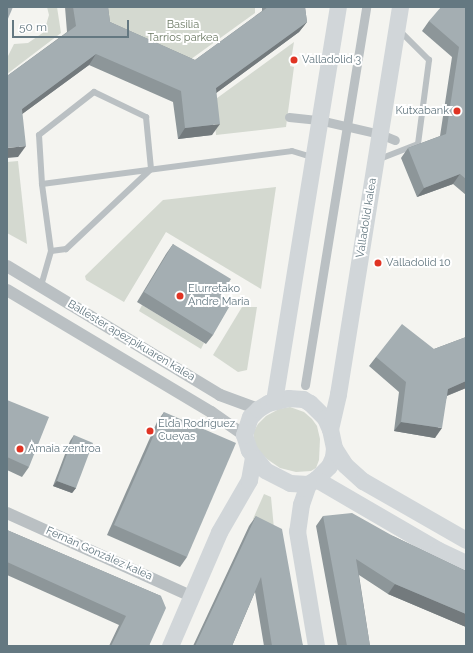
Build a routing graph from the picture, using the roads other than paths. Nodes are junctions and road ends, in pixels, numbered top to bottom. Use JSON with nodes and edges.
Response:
{"nodes":[{"id":1,"x":338,"y":7,"type":"edge"},
{"id":2,"x":366,"y":7,"type":"edge"},
{"id":3,"x":400,"y":7,"type":"edge"},
{"id":4,"x":397,"y":28,"type":"junction"},
{"id":5,"x":289,"y":118,"type":"dead end"},
{"id":6,"x":319,"y":120,"type":"junction"},
{"id":7,"x":347,"y":127,"type":"junction"},
{"id":8,"x":388,"y":137,"type":"junction"},
{"id":9,"x":313,"y":158,"type":"junction"},
{"id":10,"x":376,"y":161,"type":"junction"},
{"id":11,"x":151,"y":169,"type":"junction"},
{"id":12,"x":42,"y":184,"type":"junction"},
{"id":13,"x":50,"y":251,"type":"junction"},
{"id":14,"x":7,"y":266,"type":"edge"},
{"id":15,"x":41,"y":286,"type":"junction"},
{"id":16,"x":7,"y":290,"type":"edge"},
{"id":17,"x":305,"y":385,"type":"dead end"},
{"id":18,"x":274,"y":401,"type":"junction"},
{"id":19,"x":258,"y":409,"type":"junction"},
{"id":20,"x":330,"y":429,"type":"junction"},
{"id":21,"x":244,"y":435,"type":"junction"},
{"id":22,"x":334,"y":448,"type":"junction"},
{"id":23,"x":253,"y":457,"type":"junction"},
{"id":24,"x":312,"y":482,"type":"junction"},
{"id":25,"x":7,"y":513,"type":"edge"},
{"id":26,"x":466,"y":540,"type":"edge"},
{"id":27,"x":466,"y":564,"type":"edge"},
{"id":28,"x":191,"y":596,"type":"junction"},
{"id":29,"x":170,"y":646,"type":"edge"},
{"id":30,"x":316,"y":646,"type":"edge"}],
"edges":[{"from":1,"to":6,"type":"main road"},
{"from":2,"to":7,"type":"street"},
{"from":3,"to":4,"type":"main road","name":"Valladolid kalea"},
{"from":4,"to":8,"type":"main road","name":"Valladolid kalea"},
{"from":4,"to":10,"type":"lane"},
{"from":5,"to":6,"type":"street"},
{"from":6,"to":7,"type":"street"},
{"from":6,"to":9,"type":"main road"},
{"from":7,"to":8,"type":"street"},
{"from":7,"to":17,"type":"street"},
{"from":8,"to":10,"type":"main road","name":"Valladolid kalea"},
{"from":9,"to":11,"type":"lane"},
{"from":9,"to":18,"type":"main road"},
{"from":10,"to":20,"type":"main road","name":"Valladolid kalea"},
{"from":11,"to":12,"type":"lane"},
{"from":11,"to":12,"type":"lane"},
{"from":11,"to":13,"type":"lane"},
{"from":12,"to":13,"type":"lane"},
{"from":13,"to":15,"type":"lane"},
{"from":14,"to":15,"type":"street","name":"Ballester apezpikuaren kalea"},
{"from":15,"to":19,"type":"street","name":"Ballester apezpikuaren kalea"},
{"from":16,"to":21,"type":"street","name":"Ballester apezpikuaren kalea"},
{"from":18,"to":19,"type":"main road"},
{"from":18,"to":20,"type":"main road"},
{"from":19,"to":21,"type":"main road"},
{"from":20,"to":22,"type":"main road"},
{"from":21,"to":23,"type":"main road"},
{"from":22,"to":24,"type":"main road"},
{"from":22,"to":26,"type":"main road"},
{"from":23,"to":24,"type":"main road"},
{"from":23,"to":28,"type":"main road"},
{"from":24,"to":27,"type":"main road"},
{"from":24,"to":30,"type":"main road"},
{"from":25,"to":28,"type":"street","name":"Fernán González kalea"},
{"from":28,"to":29,"type":"main road"}]}
